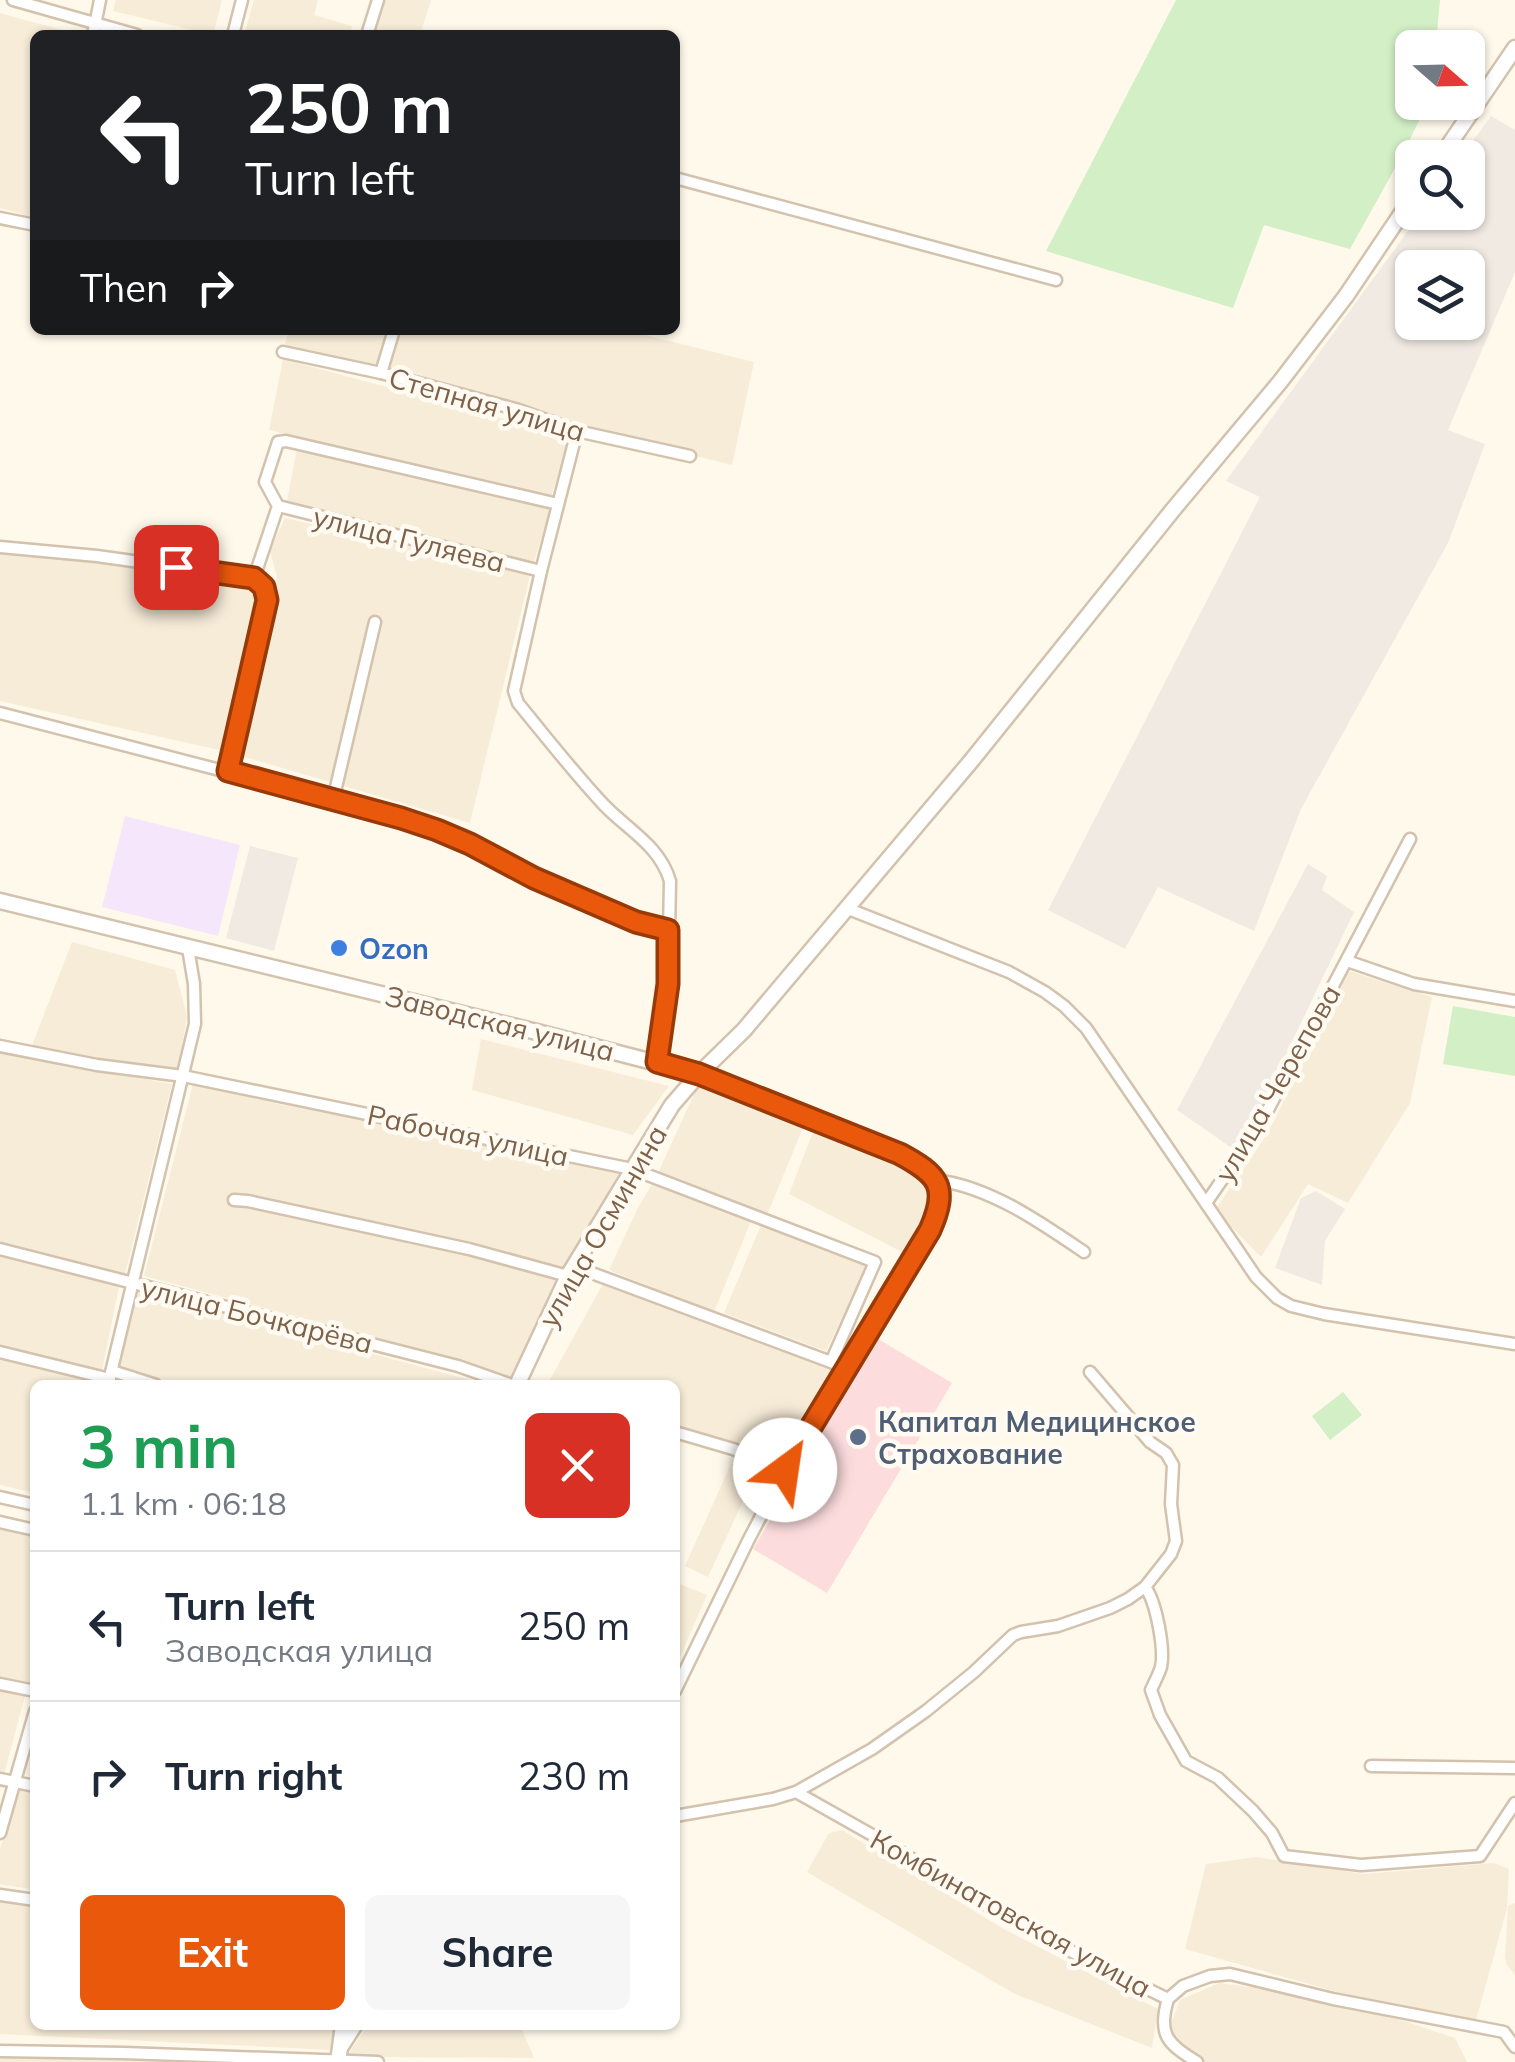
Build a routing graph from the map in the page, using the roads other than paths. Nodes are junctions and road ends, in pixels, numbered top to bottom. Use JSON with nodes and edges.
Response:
{"nodes":[{"id":1,"x":13,"y":0,"type":"edge"},
{"id":2,"x":100,"y":0,"type":"edge"},
{"id":3,"x":242,"y":0,"type":"edge"},
{"id":4,"x":378,"y":0,"type":"edge"},
{"id":5,"x":94,"y":29,"type":"edge"},
{"id":6,"x":233,"y":30,"type":"edge"},
{"id":7,"x":369,"y":30,"type":"edge"},
{"id":8,"x":1515,"y":48,"type":"edge"},
{"id":9,"x":1452,"y":140,"type":"edge"},
{"id":10,"x":680,"y":179,"type":"edge"},
{"id":11,"x":0,"y":218,"type":"edge"},
{"id":12,"x":1395,"y":223,"type":"edge"},
{"id":13,"x":30,"y":225,"type":"edge"},
{"id":14,"x":1056,"y":280,"type":"dead end"},
{"id":15,"x":392,"y":335,"type":"edge"},
{"id":16,"x":283,"y":352,"type":"dead end"},
{"id":17,"x":381,"y":373,"type":"junction"},
{"id":18,"x":577,"y":431,"type":"junction"},
{"id":19,"x":690,"y":456,"type":"dead end"},
{"id":20,"x":558,"y":504,"type":"junction"},
{"id":21,"x":278,"y":506,"type":"junction"},
{"id":22,"x":0,"y":547,"type":"edge"},
{"id":23,"x":541,"y":571,"type":"junction"},
{"id":24,"x":254,"y":578,"type":"junction"},
{"id":25,"x":376,"y":622,"type":"dead end"},
{"id":26,"x":0,"y":713,"type":"edge"},
{"id":27,"x":228,"y":771,"type":"junction"},
{"id":28,"x":333,"y":800,"type":"junction"},
{"id":29,"x":1410,"y":839,"type":"dead end"},
{"id":30,"x":0,"y":901,"type":"edge"},
{"id":31,"x":846,"y":908,"type":"junction"},
{"id":32,"x":668,"y":930,"type":"junction"},
{"id":33,"x":188,"y":948,"type":"junction"},
{"id":34,"x":1346,"y":961,"type":"junction"},
{"id":35,"x":1515,"y":1001,"type":"edge"},
{"id":36,"x":0,"y":1046,"type":"edge"},
{"id":37,"x":657,"y":1062,"type":"junction"},
{"id":38,"x":699,"y":1074,"type":"junction"},
{"id":39,"x":183,"y":1076,"type":"junction"},
{"id":40,"x":632,"y":1169,"type":"junction"},
{"id":41,"x":936,"y":1180,"type":"junction"},
{"id":42,"x":234,"y":1200,"type":"dead end"},
{"id":43,"x":1206,"y":1204,"type":"junction"},
{"id":44,"x":0,"y":1249,"type":"edge"},
{"id":45,"x":1084,"y":1252,"type":"dead end"},
{"id":46,"x":571,"y":1271,"type":"junction"},
{"id":47,"x":134,"y":1284,"type":"junction"},
{"id":48,"x":1515,"y":1344,"type":"edge"},
{"id":49,"x":0,"y":1352,"type":"edge"},
{"id":50,"x":831,"y":1362,"type":"junction"},
{"id":51,"x":847,"y":1368,"type":"junction"},
{"id":52,"x":1090,"y":1372,"type":"dead end"},
{"id":53,"x":110,"y":1378,"type":"edge"},
{"id":54,"x":499,"y":1380,"type":"edge"},
{"id":55,"x":516,"y":1380,"type":"edge"},
{"id":56,"x":680,"y":1434,"type":"edge"},
{"id":57,"x":785,"y":1470,"type":"junction"},
{"id":58,"x":0,"y":1497,"type":"edge"},
{"id":59,"x":30,"y":1504,"type":"edge"},
{"id":60,"x":0,"y":1522,"type":"edge"},
{"id":61,"x":30,"y":1529,"type":"edge"},
{"id":62,"x":1145,"y":1586,"type":"junction"},
{"id":63,"x":680,"y":1680,"type":"edge"},
{"id":64,"x":0,"y":1684,"type":"edge"},
{"id":65,"x":30,"y":1690,"type":"edge"},
{"id":66,"x":30,"y":1730,"type":"edge"},
{"id":67,"x":1372,"y":1766,"type":"dead end"},
{"id":68,"x":1515,"y":1768,"type":"edge"},
{"id":69,"x":0,"y":1779,"type":"edge"},
{"id":70,"x":16,"y":1782,"type":"junction"},
{"id":71,"x":30,"y":1785,"type":"edge"},
{"id":72,"x":796,"y":1792,"type":"junction"},
{"id":73,"x":1515,"y":1803,"type":"edge"},
{"id":74,"x":680,"y":1815,"type":"edge"},
{"id":75,"x":0,"y":1833,"type":"edge"},
{"id":76,"x":0,"y":1895,"type":"edge"},
{"id":77,"x":30,"y":1899,"type":"edge"},
{"id":78,"x":1168,"y":1999,"type":"junction"},
{"id":79,"x":342,"y":2030,"type":"edge"},
{"id":80,"x":353,"y":2030,"type":"edge"},
{"id":81,"x":1515,"y":2048,"type":"edge"},
{"id":82,"x":0,"y":2051,"type":"edge"},
{"id":83,"x":338,"y":2059,"type":"edge"},
{"id":84,"x":378,"y":2062,"type":"edge"},
{"id":85,"x":1198,"y":2062,"type":"edge"}],
"edges":[{"from":1,"to":5,"type":"street"},
{"from":2,"to":5,"type":"street"},
{"from":3,"to":6,"type":"street"},
{"from":4,"to":7,"type":"street"},
{"from":8,"to":9,"type":"street"},
{"from":10,"to":14,"type":"street"},
{"from":11,"to":13,"type":"street"},
{"from":12,"to":31,"type":"street","name":"улица Осминина"},
{"from":15,"to":17,"type":"street"},
{"from":16,"to":17,"type":"street","name":"Степная улица"},
{"from":17,"to":18,"type":"street","name":"Степная улица"},
{"from":18,"to":19,"type":"street","name":"Степная улица"},
{"from":18,"to":20,"type":"street"},
{"from":20,"to":21,"type":"street"},
{"from":20,"to":23,"type":"street"},
{"from":21,"to":23,"type":"street","name":"улица Гуляева"},
{"from":21,"to":24,"type":"street"},
{"from":22,"to":24,"type":"street"},
{"from":23,"to":32,"type":"street"},
{"from":24,"to":27,"type":"street"},
{"from":25,"to":28,"type":"street"},
{"from":26,"to":27,"type":"street"},
{"from":27,"to":28,"type":"street"},
{"from":28,"to":32,"type":"street"},
{"from":29,"to":34,"type":"street","name":"улица Черепова"},
{"from":30,"to":33,"type":"street","name":"Заводская улица"},
{"from":31,"to":38,"type":"street","name":"улица Осминина"},
{"from":31,"to":43,"type":"street","name":"улица Черепова"},
{"from":32,"to":37,"type":"street"},
{"from":33,"to":37,"type":"street","name":"Заводская улица"},
{"from":33,"to":39,"type":"street"},
{"from":34,"to":35,"type":"street","name":"улица Черепова"},
{"from":34,"to":43,"type":"street","name":"улица Черепова"},
{"from":36,"to":39,"type":"street","name":"Рабочая улица"},
{"from":37,"to":38,"type":"street","name":"Заводская улица"},
{"from":38,"to":40,"type":"street","name":"улица Осминина"},
{"from":38,"to":41,"type":"street","name":"Заводская улица"},
{"from":39,"to":40,"type":"street","name":"Рабочая улица"},
{"from":39,"to":47,"type":"street"},
{"from":40,"to":46,"type":"street","name":"улица Осминина"},
{"from":40,"to":50,"type":"street","name":"Рабочая улица"},
{"from":41,"to":45,"type":"street","name":"Заводская улица"},
{"from":41,"to":51,"type":"street"},
{"from":42,"to":46,"type":"street"},
{"from":43,"to":48,"type":"street","name":"улица Черепова"},
{"from":44,"to":47,"type":"street","name":"улица Бочкарёва"},
{"from":46,"to":50,"type":"street"},
{"from":46,"to":55,"type":"street","name":"улица Осминина"},
{"from":47,"to":53,"type":"street"},
{"from":47,"to":54,"type":"street","name":"улица Бочкарёва"},
{"from":49,"to":53,"type":"street"},
{"from":50,"to":51,"type":"street"},
{"from":51,"to":57,"type":"street"},
{"from":52,"to":62,"type":"street"},
{"from":56,"to":57,"type":"street"},
{"from":57,"to":63,"type":"street"},
{"from":58,"to":59,"type":"street"},
{"from":60,"to":61,"type":"street"},
{"from":62,"to":72,"type":"street"},
{"from":62,"to":73,"type":"street"},
{"from":64,"to":65,"type":"street"},
{"from":66,"to":70,"type":"street"},
{"from":67,"to":68,"type":"street"},
{"from":69,"to":70,"type":"street"},
{"from":70,"to":71,"type":"street"},
{"from":70,"to":75,"type":"street"},
{"from":72,"to":74,"type":"street"},
{"from":72,"to":78,"type":"street","name":"Комбинатовская улица"},
{"from":76,"to":77,"type":"street"},
{"from":78,"to":81,"type":"street","name":"Комбинатовская улица"},
{"from":78,"to":85,"type":"street"},
{"from":79,"to":83,"type":"street"},
{"from":80,"to":83,"type":"street"},
{"from":82,"to":83,"type":"street"},
{"from":83,"to":84,"type":"street"}]}
